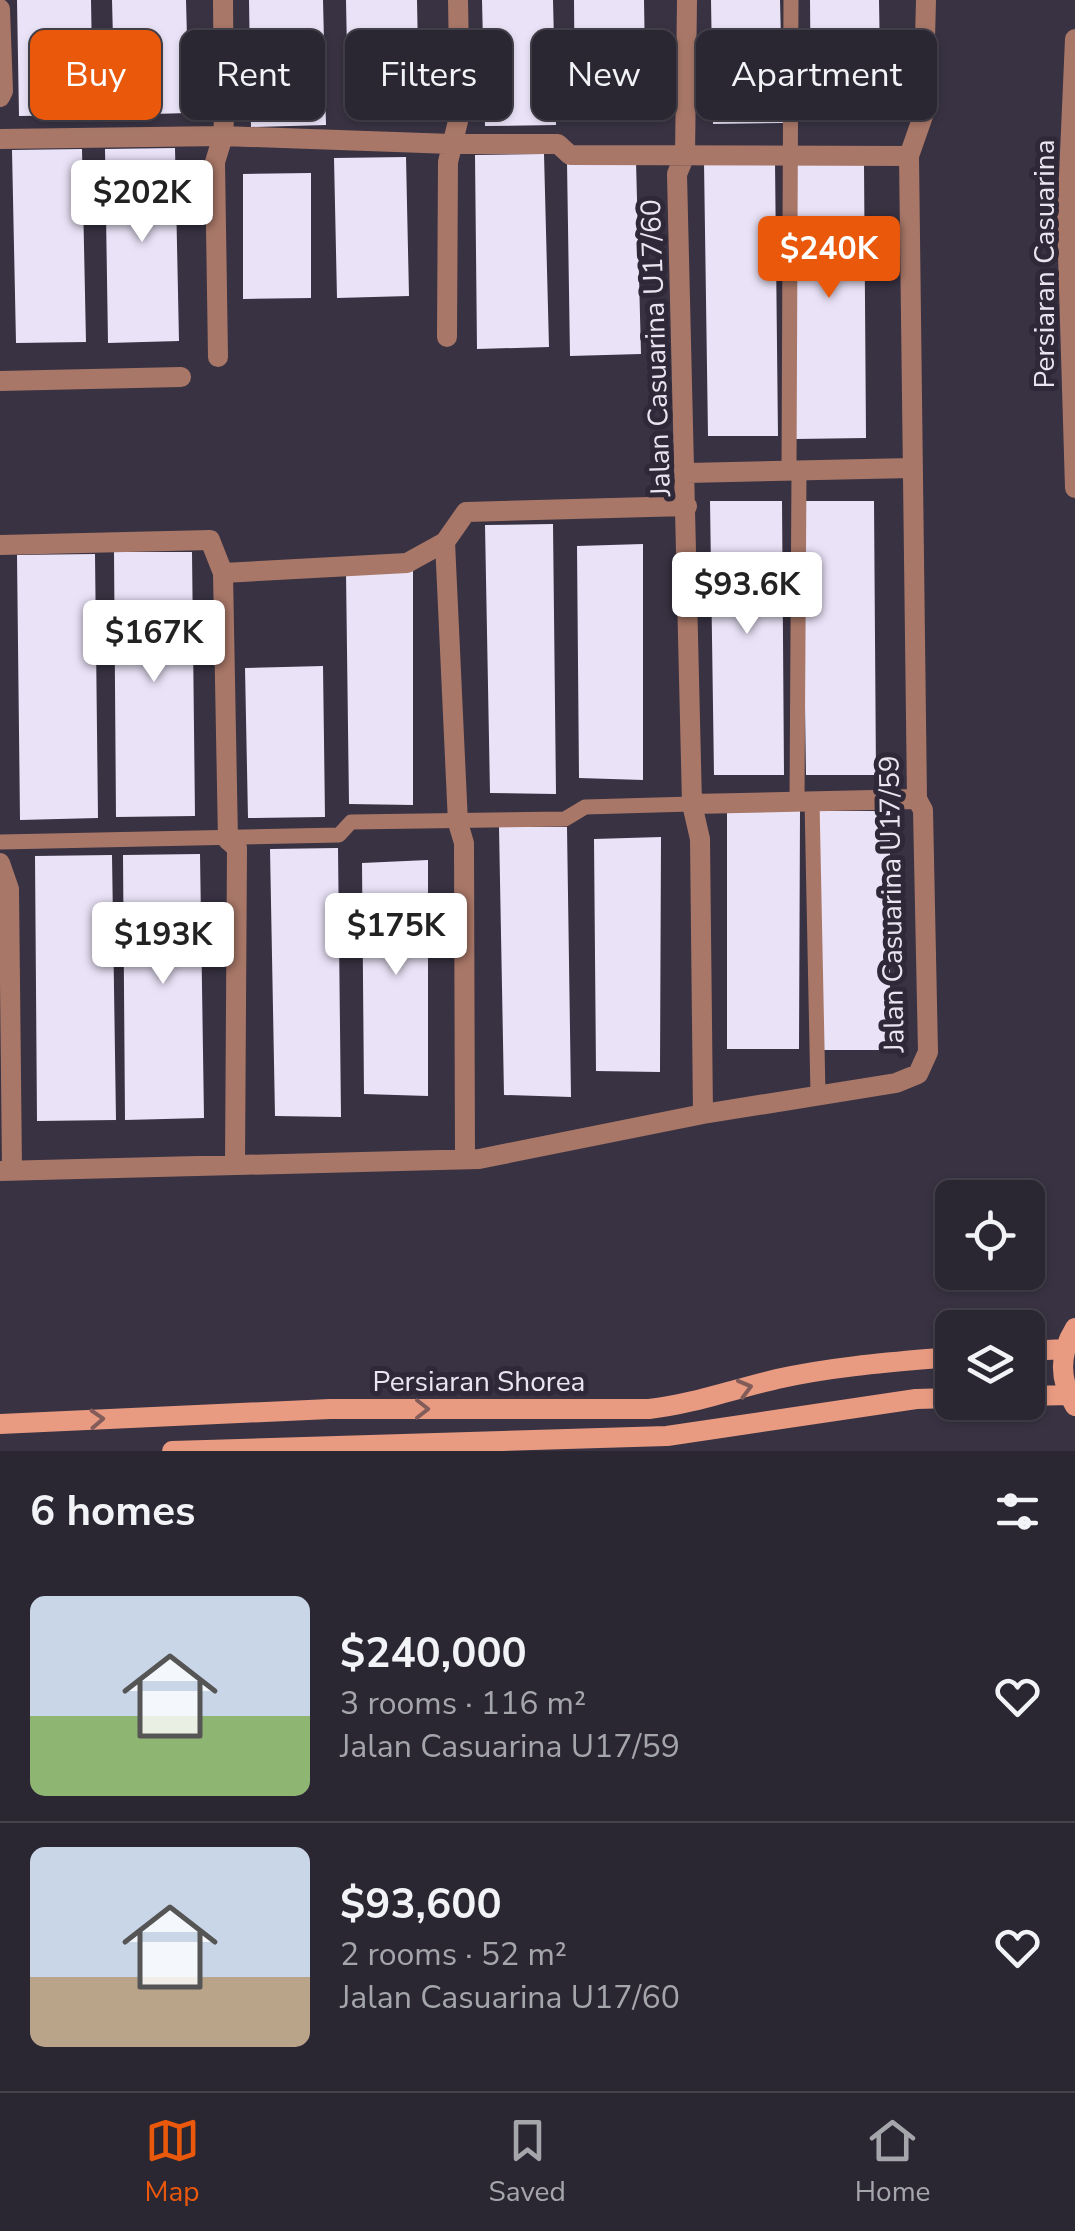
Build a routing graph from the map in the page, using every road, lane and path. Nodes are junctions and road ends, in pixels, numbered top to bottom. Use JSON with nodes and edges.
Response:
{"nodes":[{"id":1,"x":224,"y":0,"type":"edge"},
{"id":2,"x":458,"y":0,"type":"edge"},
{"id":3,"x":687,"y":0,"type":"edge"},
{"id":4,"x":791,"y":0,"type":"edge"},
{"id":5,"x":926,"y":0,"type":"edge"},
{"id":6,"x":0,"y":9,"type":"edge"},
{"id":7,"x":1075,"y":39,"type":"edge"},
{"id":8,"x":0,"y":97,"type":"edge"},
{"id":9,"x":223,"y":136,"type":"junction"},
{"id":10,"x":0,"y":140,"type":"edge"},
{"id":11,"x":452,"y":144,"type":"junction"},
{"id":12,"x":685,"y":155,"type":"junction"},
{"id":13,"x":792,"y":155,"type":"junction"},
{"id":14,"x":908,"y":156,"type":"junction"},
{"id":15,"x":447,"y":338,"type":"dead end"},
{"id":16,"x":218,"y":357,"type":"dead end"},
{"id":17,"x":182,"y":377,"type":"dead end"},
{"id":18,"x":0,"y":382,"type":"edge"},
{"id":19,"x":911,"y":468,"type":"junction"},
{"id":20,"x":794,"y":471,"type":"junction"},
{"id":21,"x":686,"y":473,"type":"junction"},
{"id":22,"x":1075,"y":488,"type":"edge"},
{"id":23,"x":687,"y":506,"type":"junction"},
{"id":24,"x":445,"y":542,"type":"junction"},
{"id":25,"x":0,"y":545,"type":"edge"},
{"id":26,"x":223,"y":573,"type":"junction"},
{"id":27,"x":917,"y":798,"type":"junction"},
{"id":28,"x":804,"y":801,"type":"junction"},
{"id":29,"x":692,"y":804,"type":"junction"},
{"id":30,"x":458,"y":823,"type":"junction"},
{"id":31,"x":228,"y":840,"type":"junction"},
{"id":32,"x":0,"y":842,"type":"edge"},
{"id":33,"x":0,"y":863,"type":"edge"},
{"id":34,"x":818,"y":1096,"type":"junction"},
{"id":35,"x":703,"y":1114,"type":"junction"},
{"id":36,"x":465,"y":1159,"type":"junction"},
{"id":37,"x":236,"y":1164,"type":"junction"},
{"id":38,"x":6,"y":1170,"type":"edge"},
{"id":39,"x":1075,"y":1328,"type":"edge"},
{"id":40,"x":1065,"y":1349,"type":"junction"},
{"id":41,"x":1045,"y":1351,"type":"edge"},
{"id":42,"x":935,"y":1359,"type":"edge"},
{"id":43,"x":935,"y":1398,"type":"edge"},
{"id":44,"x":1045,"y":1398,"type":"edge"},
{"id":45,"x":1072,"y":1401,"type":"edge"},
{"id":46,"x":0,"y":1424,"type":"edge"},
{"id":47,"x":172,"y":1451,"type":"edge"}],
"edges":[{"from":1,"to":9,"type":"street"},
{"from":2,"to":11,"type":"street"},
{"from":3,"to":12,"type":"street","name":"Jalan Casuarina U17/60"},
{"from":4,"to":13,"type":"lane"},
{"from":5,"to":14,"type":"street","name":"Jalan Casuarina U17/59"},
{"from":6,"to":8,"type":"street"},
{"from":7,"to":22,"type":"street","name":"Persiaran Casuarina"},
{"from":9,"to":10,"type":"street"},
{"from":9,"to":11,"type":"street"},
{"from":9,"to":16,"type":"street"},
{"from":11,"to":12,"type":"street"},
{"from":11,"to":15,"type":"street"},
{"from":12,"to":13,"type":"street"},
{"from":12,"to":21,"type":"street","name":"Jalan Casuarina U17/60"},
{"from":13,"to":14,"type":"street"},
{"from":13,"to":20,"type":"lane"},
{"from":14,"to":19,"type":"street","name":"Jalan Casuarina U17/59"},
{"from":17,"to":18,"type":"street"},
{"from":19,"to":20,"type":"street"},
{"from":19,"to":27,"type":"street","name":"Jalan Casuarina U17/59"},
{"from":20,"to":21,"type":"street"},
{"from":20,"to":28,"type":"lane"},
{"from":21,"to":23,"type":"street","name":"Jalan Casuarina U17/60"},
{"from":23,"to":24,"type":"street"},
{"from":23,"to":29,"type":"street","name":"Jalan Casuarina U17/60"},
{"from":24,"to":26,"type":"street"},
{"from":24,"to":30,"type":"street"},
{"from":25,"to":26,"type":"street"},
{"from":26,"to":31,"type":"street"},
{"from":27,"to":28,"type":"street"},
{"from":27,"to":34,"type":"street","name":"Jalan Casuarina U17/59"},
{"from":28,"to":29,"type":"street"},
{"from":28,"to":34,"type":"lane"},
{"from":29,"to":30,"type":"lane"},
{"from":29,"to":35,"type":"street","name":"Jalan Casuarina U17/60"},
{"from":30,"to":31,"type":"lane"},
{"from":30,"to":36,"type":"street"},
{"from":31,"to":32,"type":"lane"},
{"from":31,"to":37,"type":"street"},
{"from":33,"to":38,"type":"street"},
{"from":34,"to":35,"type":"street","name":"Jalan Casuarina U17/59"},
{"from":35,"to":36,"type":"street","name":"Jalan Casuarina U17/59"},
{"from":36,"to":37,"type":"street","name":"Jalan Casuarina U17/59"},
{"from":37,"to":38,"type":"street","name":"Jalan Casuarina U17/59"},
{"from":39,"to":40,"type":"main road"},
{"from":40,"to":41,"type":"main road"},
{"from":40,"to":45,"type":"main road"},
{"from":46,"to":42,"type":"main road","name":"Persiaran Shorea","one_way":true},
{"from":43,"to":47,"type":"main road","name":"Persiaran Shorea"},
{"from":44,"to":45,"type":"main road"}]}
